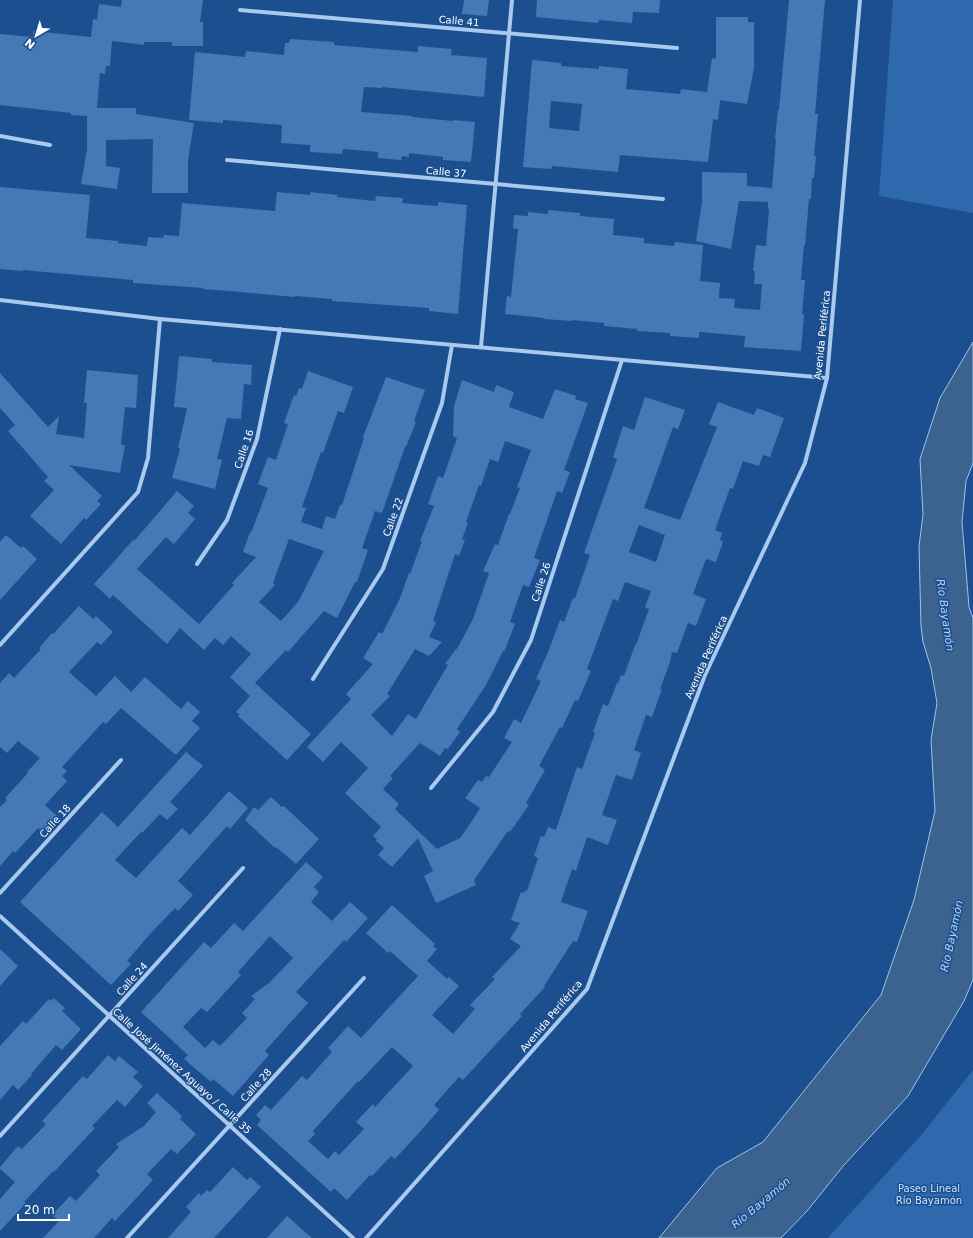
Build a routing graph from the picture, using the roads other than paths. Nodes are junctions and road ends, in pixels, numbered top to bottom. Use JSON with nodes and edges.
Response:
{"nodes":[{"id":1,"x":512,"y":0,"type":"edge"},
{"id":2,"x":860,"y":0,"type":"edge"},
{"id":3,"x":240,"y":10,"type":"dead end"},
{"id":4,"x":509,"y":33,"type":"junction"},
{"id":5,"x":677,"y":48,"type":"dead end"},
{"id":6,"x":0,"y":136,"type":"edge"},
{"id":7,"x":50,"y":146,"type":"dead end"},
{"id":8,"x":228,"y":160,"type":"dead end"},
{"id":9,"x":496,"y":184,"type":"junction"},
{"id":10,"x":663,"y":199,"type":"dead end"},
{"id":11,"x":0,"y":300,"type":"edge"},
{"id":12,"x":160,"y":319,"type":"junction"},
{"id":13,"x":280,"y":330,"type":"junction"},
{"id":14,"x":452,"y":345,"type":"junction"},
{"id":15,"x":481,"y":347,"type":"junction"},
{"id":16,"x":622,"y":360,"type":"junction"},
{"id":17,"x":827,"y":378,"type":"junction"},
{"id":18,"x":197,"y":564,"type":"dead end"},
{"id":19,"x":0,"y":645,"type":"edge"},
{"id":20,"x":313,"y":679,"type":"dead end"},
{"id":21,"x":121,"y":760,"type":"dead end"},
{"id":22,"x":431,"y":788,"type":"dead end"},
{"id":23,"x":243,"y":868,"type":"dead end"},
{"id":24,"x":0,"y":893,"type":"edge"},
{"id":25,"x":0,"y":916,"type":"edge"},
{"id":26,"x":364,"y":978,"type":"dead end"},
{"id":27,"x":109,"y":1016,"type":"junction"},
{"id":28,"x":230,"y":1125,"type":"junction"},
{"id":29,"x":0,"y":1136,"type":"edge"},
{"id":30,"x":127,"y":1238,"type":"edge"},
{"id":31,"x":353,"y":1238,"type":"edge"},
{"id":32,"x":366,"y":1238,"type":"edge"}],
"edges":[{"from":1,"to":4,"type":"street"},
{"from":2,"to":17,"type":"street","name":"Avenida Periférica"},
{"from":3,"to":4,"type":"street","name":"Calle 41"},
{"from":4,"to":5,"type":"street","name":"Calle 41"},
{"from":4,"to":9,"type":"street"},
{"from":6,"to":7,"type":"street"},
{"from":8,"to":9,"type":"street","name":"Calle 37"},
{"from":9,"to":10,"type":"street","name":"Calle 37"},
{"from":9,"to":15,"type":"street"},
{"from":11,"to":12,"type":"street"},
{"from":12,"to":13,"type":"street"},
{"from":12,"to":19,"type":"street"},
{"from":13,"to":14,"type":"street"},
{"from":13,"to":18,"type":"street","name":"Calle 16"},
{"from":14,"to":15,"type":"street"},
{"from":14,"to":20,"type":"street","name":"Calle 22"},
{"from":15,"to":16,"type":"street"},
{"from":16,"to":17,"type":"street"},
{"from":16,"to":22,"type":"street","name":"Calle 26"},
{"from":17,"to":32,"type":"street","name":"Avenida Periférica"},
{"from":21,"to":24,"type":"street","name":"Calle 18"},
{"from":23,"to":27,"type":"street","name":"Calle 24"},
{"from":25,"to":27,"type":"street","name":"Calle José Jiménez Aguayo / Calle 35"},
{"from":26,"to":28,"type":"street","name":"Calle 28"},
{"from":27,"to":28,"type":"street","name":"Calle José Jiménez Aguayo / Calle 35"},
{"from":27,"to":29,"type":"street","name":"Calle 24"},
{"from":28,"to":30,"type":"street","name":"Calle 28"},
{"from":28,"to":31,"type":"street","name":"Calle José Jiménez Aguayo / Calle 35"}]}
